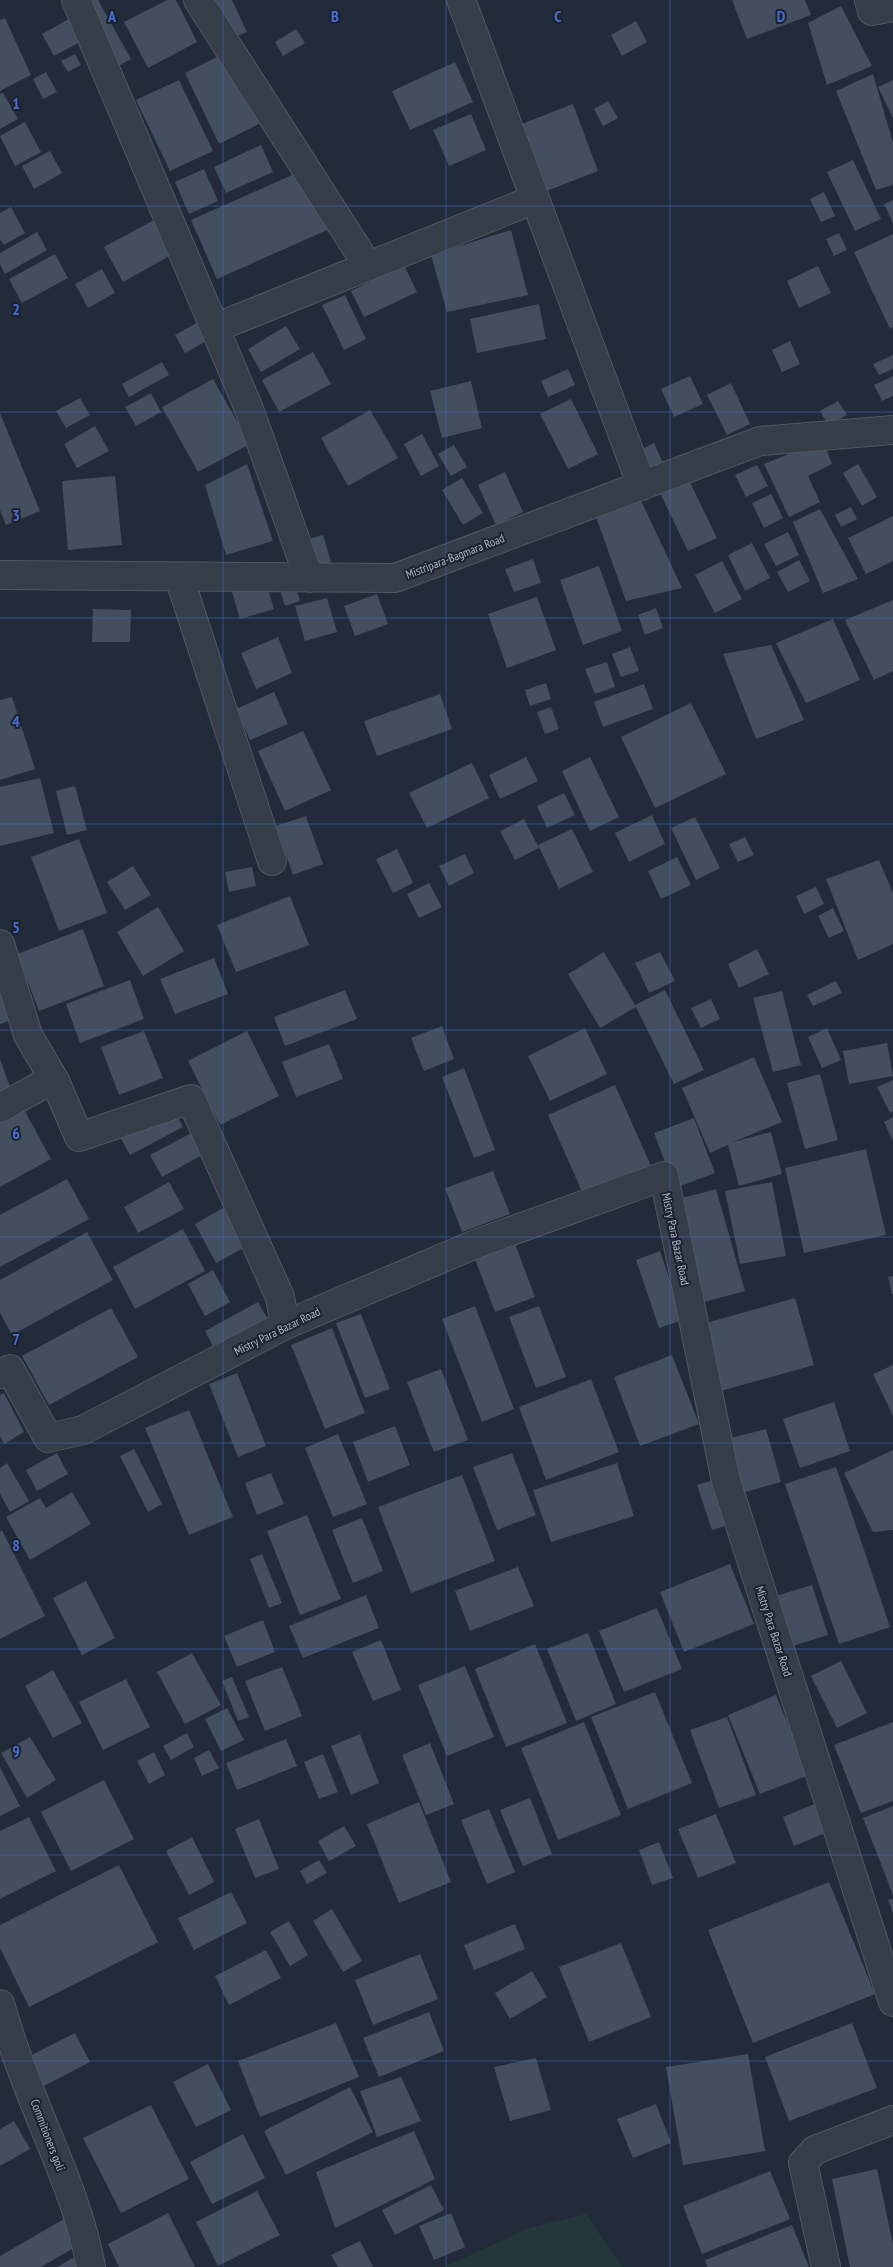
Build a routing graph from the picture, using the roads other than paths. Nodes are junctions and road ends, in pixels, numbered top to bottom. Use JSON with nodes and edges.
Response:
{"nodes":[{"id":1,"x":76,"y":0,"type":"edge"},
{"id":2,"x":198,"y":0,"type":"edge"},
{"id":3,"x":461,"y":0,"type":"edge"},
{"id":4,"x":869,"y":0,"type":"edge"},
{"id":5,"x":893,"y":7,"type":"edge"},
{"id":6,"x":535,"y":199,"type":"junction"},
{"id":7,"x":368,"y":266,"type":"junction"},
{"id":8,"x":215,"y":328,"type":"junction"},
{"id":9,"x":893,"y":430,"type":"edge"},
{"id":10,"x":642,"y":486,"type":"junction"},
{"id":11,"x":0,"y":575,"type":"edge"},
{"id":12,"x":179,"y":577,"type":"junction"},
{"id":13,"x":309,"y":578,"type":"junction"},
{"id":14,"x":272,"y":861,"type":"dead end"},
{"id":15,"x":0,"y":944,"type":"edge"},
{"id":16,"x":53,"y":1080,"type":"junction"},
{"id":17,"x":0,"y":1108,"type":"edge"},
{"id":18,"x":285,"y":1325,"type":"junction"},
{"id":19,"x":0,"y":1374,"type":"edge"},
{"id":20,"x":893,"y":2002,"type":"edge"},
{"id":21,"x":0,"y":2004,"type":"edge"},
{"id":22,"x":891,"y":2128,"type":"edge"},
{"id":23,"x":91,"y":2267,"type":"edge"},
{"id":24,"x":826,"y":2267,"type":"edge"}],
"edges":[{"from":1,"to":8,"type":"street"},
{"from":2,"to":7,"type":"street"},
{"from":3,"to":6,"type":"street"},
{"from":4,"to":5,"type":"street"},
{"from":6,"to":7,"type":"street"},
{"from":6,"to":10,"type":"street"},
{"from":7,"to":8,"type":"street"},
{"from":8,"to":13,"type":"street"},
{"from":9,"to":10,"type":"street","name":"Mistripara-Bagmara Road"},
{"from":10,"to":13,"type":"street","name":"Mistripara-Bagmara Road"},
{"from":11,"to":12,"type":"street","name":"Mistripara-Bagmara Road"},
{"from":12,"to":13,"type":"street","name":"Mistripara-Bagmara Road"},
{"from":12,"to":14,"type":"street"},
{"from":15,"to":16,"type":"street"},
{"from":16,"to":17,"type":"street"},
{"from":16,"to":18,"type":"street"},
{"from":18,"to":19,"type":"street","name":"Mistry Para Bazar Road"},
{"from":18,"to":20,"type":"street","name":"Mistry Para Bazar Road"},
{"from":21,"to":23,"type":"street","name":"Commitioners goli"},
{"from":22,"to":24,"type":"street"}]}
